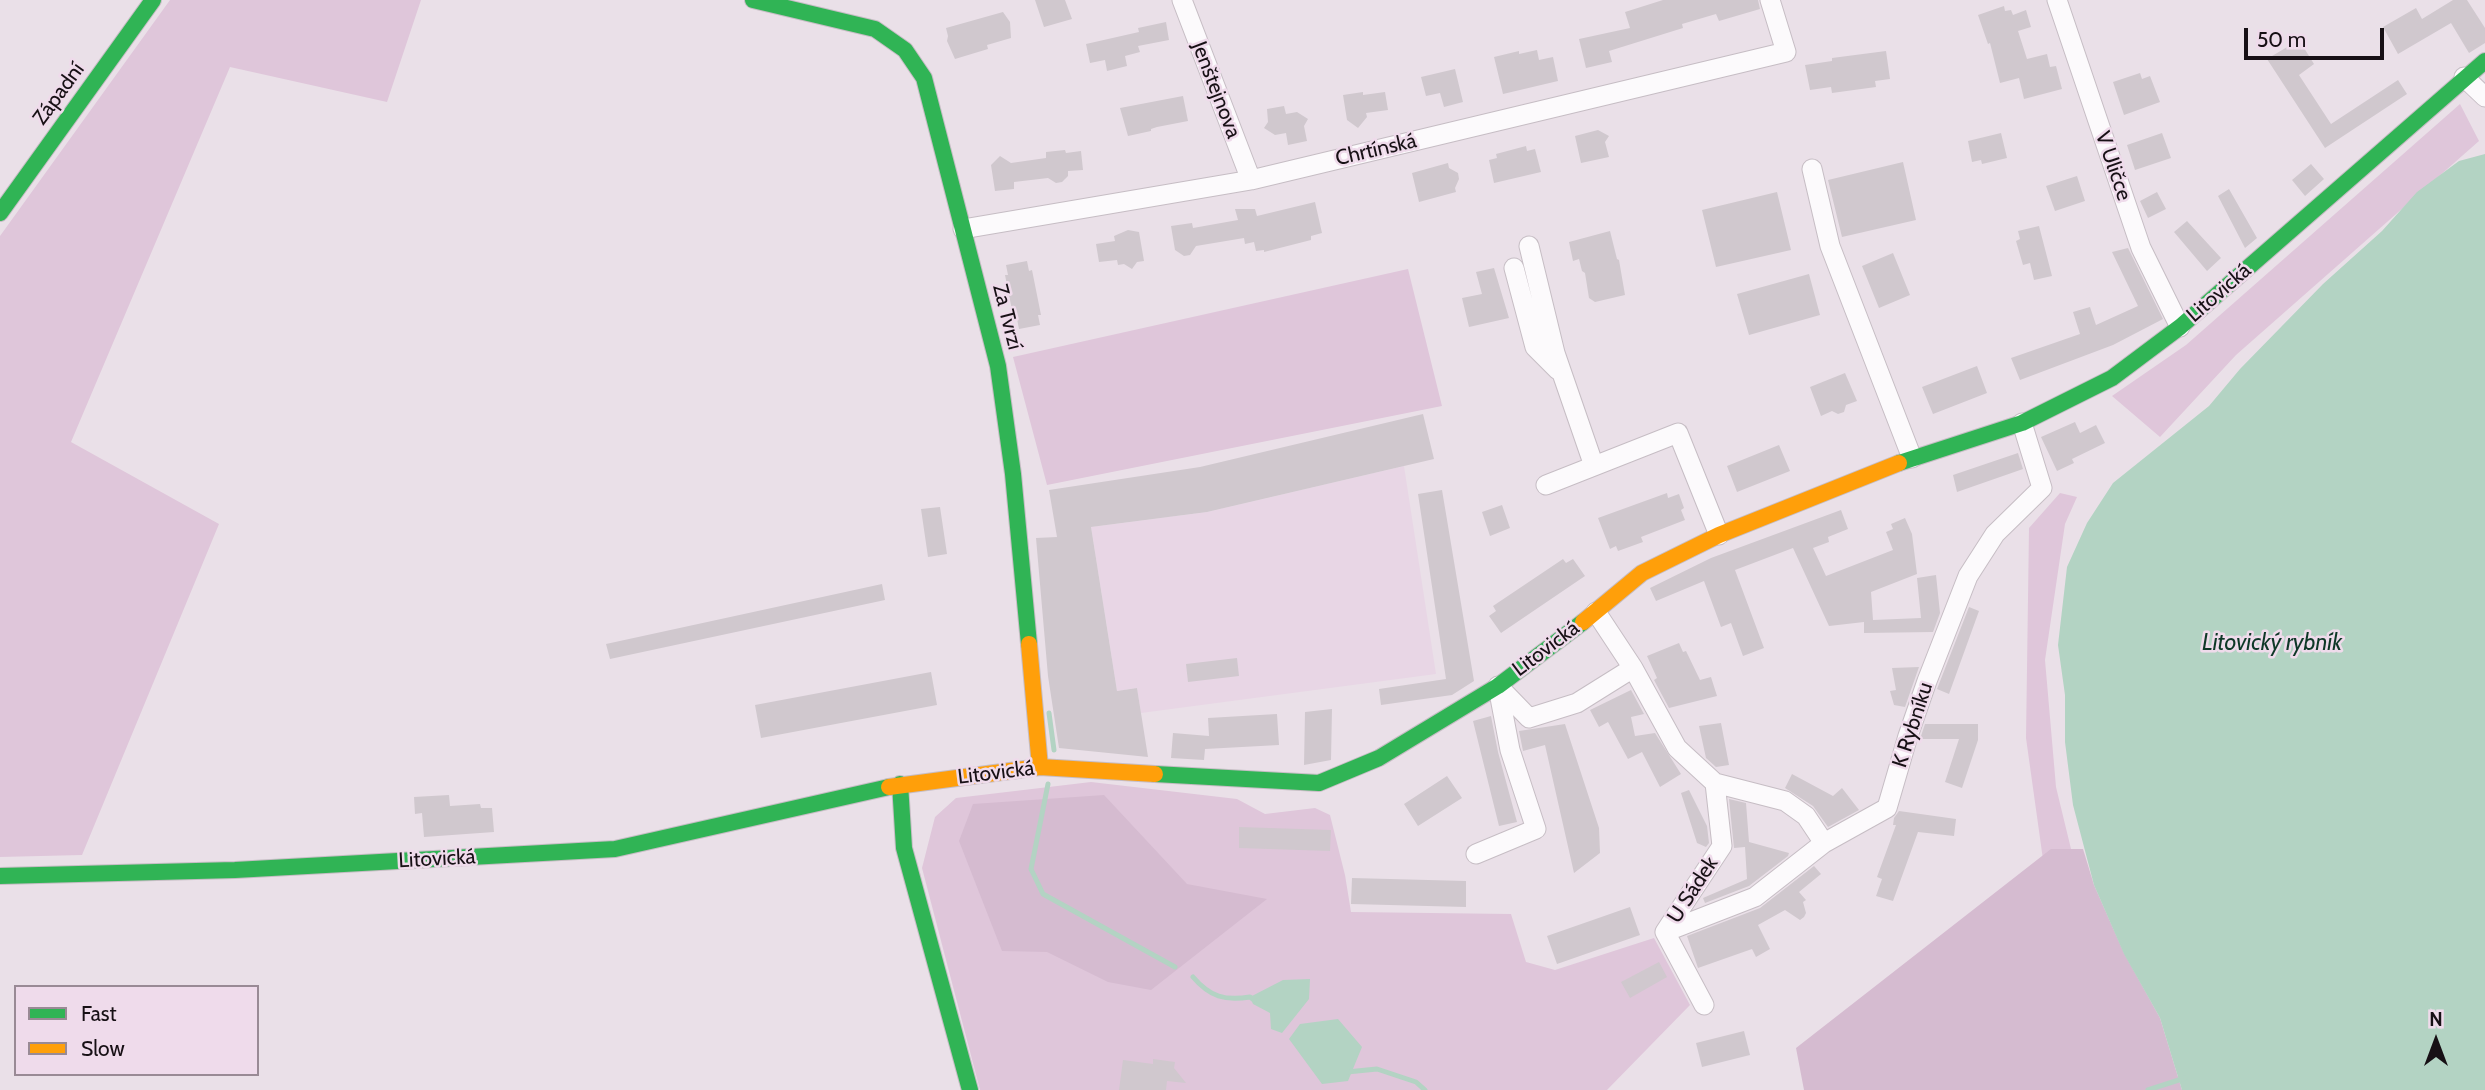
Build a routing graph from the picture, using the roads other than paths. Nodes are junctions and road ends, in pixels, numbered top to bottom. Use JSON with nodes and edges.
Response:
{"nodes":[{"id":1,"x":153,"y":0,"type":"edge"},
{"id":2,"x":753,"y":0,"type":"edge"},
{"id":3,"x":1182,"y":0,"type":"edge"},
{"id":4,"x":1770,"y":0,"type":"edge"},
{"id":5,"x":2057,"y":0,"type":"edge"},
{"id":6,"x":2485,"y":61,"type":"edge"},
{"id":7,"x":2464,"y":77,"type":"junction"},
{"id":8,"x":2485,"y":97,"type":"edge"},
{"id":9,"x":1811,"y":169,"type":"dead end"},
{"id":10,"x":1251,"y":180,"type":"junction"},
{"id":11,"x":0,"y":213,"type":"edge"},
{"id":12,"x":963,"y":229,"type":"junction"},
{"id":13,"x":1529,"y":246,"type":"dead end"},
{"id":14,"x":1514,"y":268,"type":"dead end"},
{"id":15,"x":2180,"y":327,"type":"junction"},
{"id":16,"x":1562,"y":373,"type":"junction"},
{"id":17,"x":2022,"y":423,"type":"junction"},
{"id":18,"x":1912,"y":458,"type":"junction"},
{"id":19,"x":1594,"y":466,"type":"junction"},
{"id":20,"x":1546,"y":485,"type":"dead end"},
{"id":21,"x":1719,"y":535,"type":"junction"},
{"id":22,"x":1596,"y":612,"type":"junction"},
{"id":23,"x":1633,"y":668,"type":"junction"},
{"id":24,"x":1498,"y":686,"type":"junction"},
{"id":25,"x":1041,"y":767,"type":"junction"},
{"id":26,"x":1715,"y":783,"type":"junction"},
{"id":27,"x":900,"y":784,"type":"junction"},
{"id":28,"x":1824,"y":844,"type":"junction"},
{"id":29,"x":1476,"y":854,"type":"dead end"},
{"id":30,"x":0,"y":877,"type":"edge"},
{"id":31,"x":1665,"y":932,"type":"junction"},
{"id":32,"x":1704,"y":1005,"type":"dead end"},
{"id":33,"x":970,"y":1090,"type":"edge"}],
"edges":[{"from":1,"to":11,"type":"street","name":"Západní"},
{"from":2,"to":12,"type":"street","name":"Za Tvrzí"},
{"from":3,"to":10,"type":"street","name":"Jenštejnova"},
{"from":4,"to":10,"type":"street","name":"Chrtínská"},
{"from":5,"to":15,"type":"street","name":"V Uličce"},
{"from":6,"to":7,"type":"street","name":"Litovická"},
{"from":7,"to":8,"type":"street"},
{"from":7,"to":15,"type":"street","name":"Litovická"},
{"from":9,"to":18,"type":"street"},
{"from":10,"to":12,"type":"street","name":"Chrtínská"},
{"from":12,"to":25,"type":"street","name":"Za Tvrzí"},
{"from":13,"to":16,"type":"street"},
{"from":14,"to":16,"type":"street"},
{"from":15,"to":17,"type":"street","name":"Litovická"},
{"from":16,"to":19,"type":"street"},
{"from":17,"to":18,"type":"street","name":"Litovická"},
{"from":17,"to":28,"type":"street","name":"K Rybníku"},
{"from":18,"to":21,"type":"street","name":"Litovická"},
{"from":19,"to":20,"type":"street"},
{"from":19,"to":21,"type":"street"},
{"from":21,"to":22,"type":"street","name":"Litovická"},
{"from":22,"to":23,"type":"street"},
{"from":22,"to":24,"type":"street","name":"Litovická"},
{"from":23,"to":24,"type":"street"},
{"from":23,"to":26,"type":"street"},
{"from":24,"to":25,"type":"street","name":"Litovická"},
{"from":24,"to":29,"type":"street"},
{"from":25,"to":27,"type":"street","name":"Litovická"},
{"from":26,"to":28,"type":"street"},
{"from":26,"to":31,"type":"street","name":"U Sádek"},
{"from":27,"to":30,"type":"street","name":"Litovická"},
{"from":27,"to":33,"type":"street"},
{"from":28,"to":31,"type":"street","name":"K Rybníku"},
{"from":31,"to":32,"type":"street","name":"U Sádek"}]}
